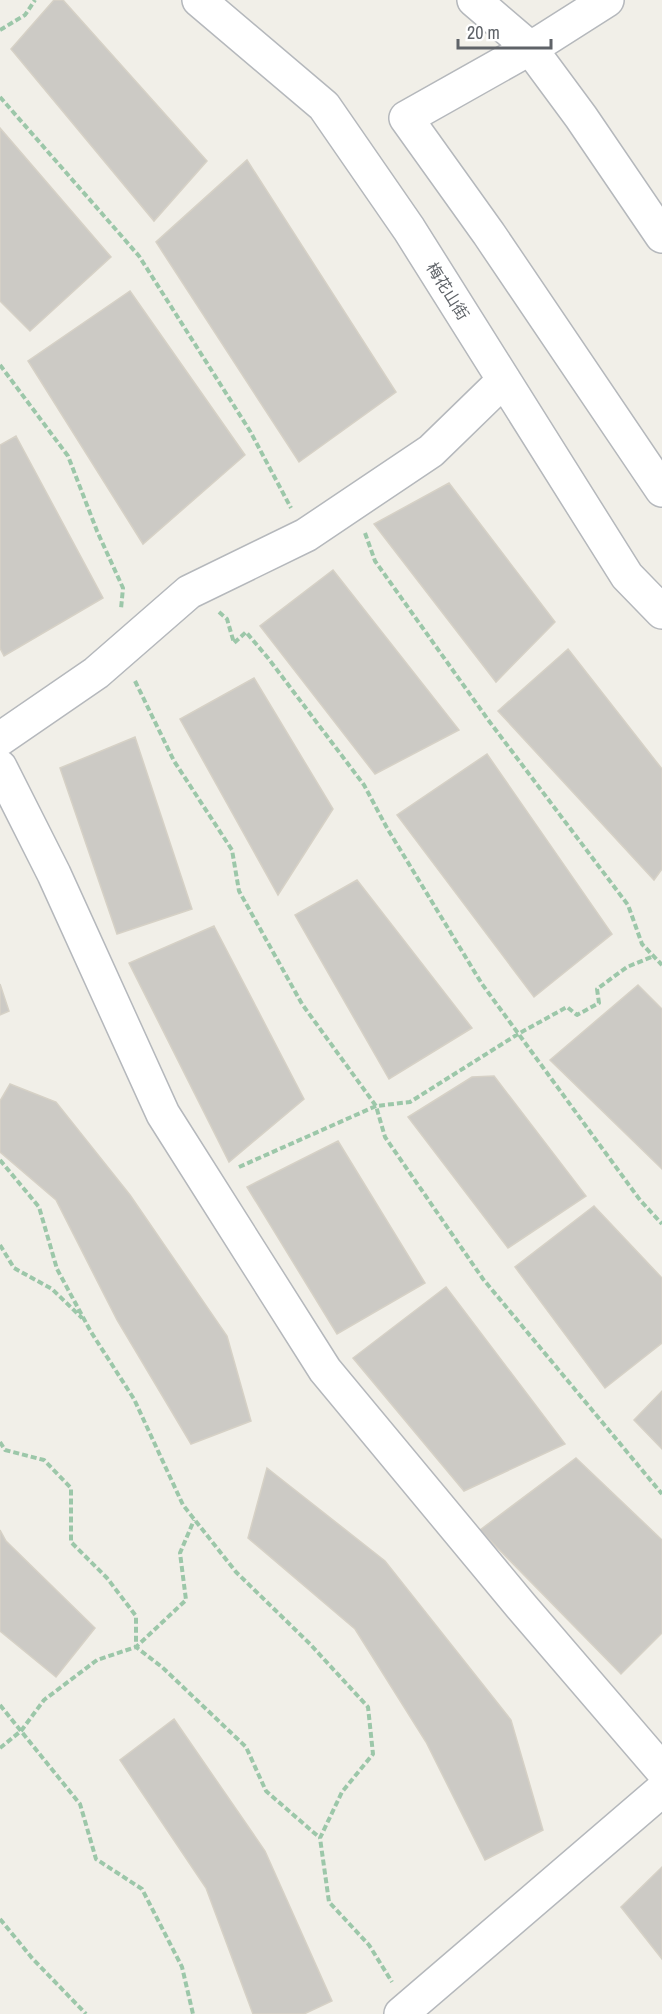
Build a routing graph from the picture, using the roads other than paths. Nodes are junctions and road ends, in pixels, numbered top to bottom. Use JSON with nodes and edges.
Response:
{"nodes":[{"id":1,"x":199,"y":0,"type":"edge"},
{"id":2,"x":474,"y":0,"type":"edge"},
{"id":3,"x":607,"y":0,"type":"edge"},
{"id":4,"x":530,"y":48,"type":"junction"},
{"id":5,"x":662,"y":236,"type":"edge"},
{"id":6,"x":504,"y":380,"type":"junction"},
{"id":7,"x":662,"y":490,"type":"edge"},
{"id":8,"x":662,"y":612,"type":"edge"},
{"id":9,"x":0,"y":739,"type":"edge"},
{"id":10,"x":0,"y":767,"type":"edge"},
{"id":11,"x":662,"y":1770,"type":"edge"},
{"id":12,"x":662,"y":1790,"type":"edge"},
{"id":13,"x":404,"y":2011,"type":"edge"}],
"edges":[{"from":1,"to":6,"type":"street","name":"梅花山街"},
{"from":2,"to":4,"type":"street"},
{"from":3,"to":4,"type":"street"},
{"from":4,"to":5,"type":"street"},
{"from":4,"to":7,"type":"street"},
{"from":6,"to":8,"type":"street","name":"梅花山街"},
{"from":6,"to":9,"type":"street"},
{"from":10,"to":11,"type":"street"},
{"from":12,"to":13,"type":"street"}]}
